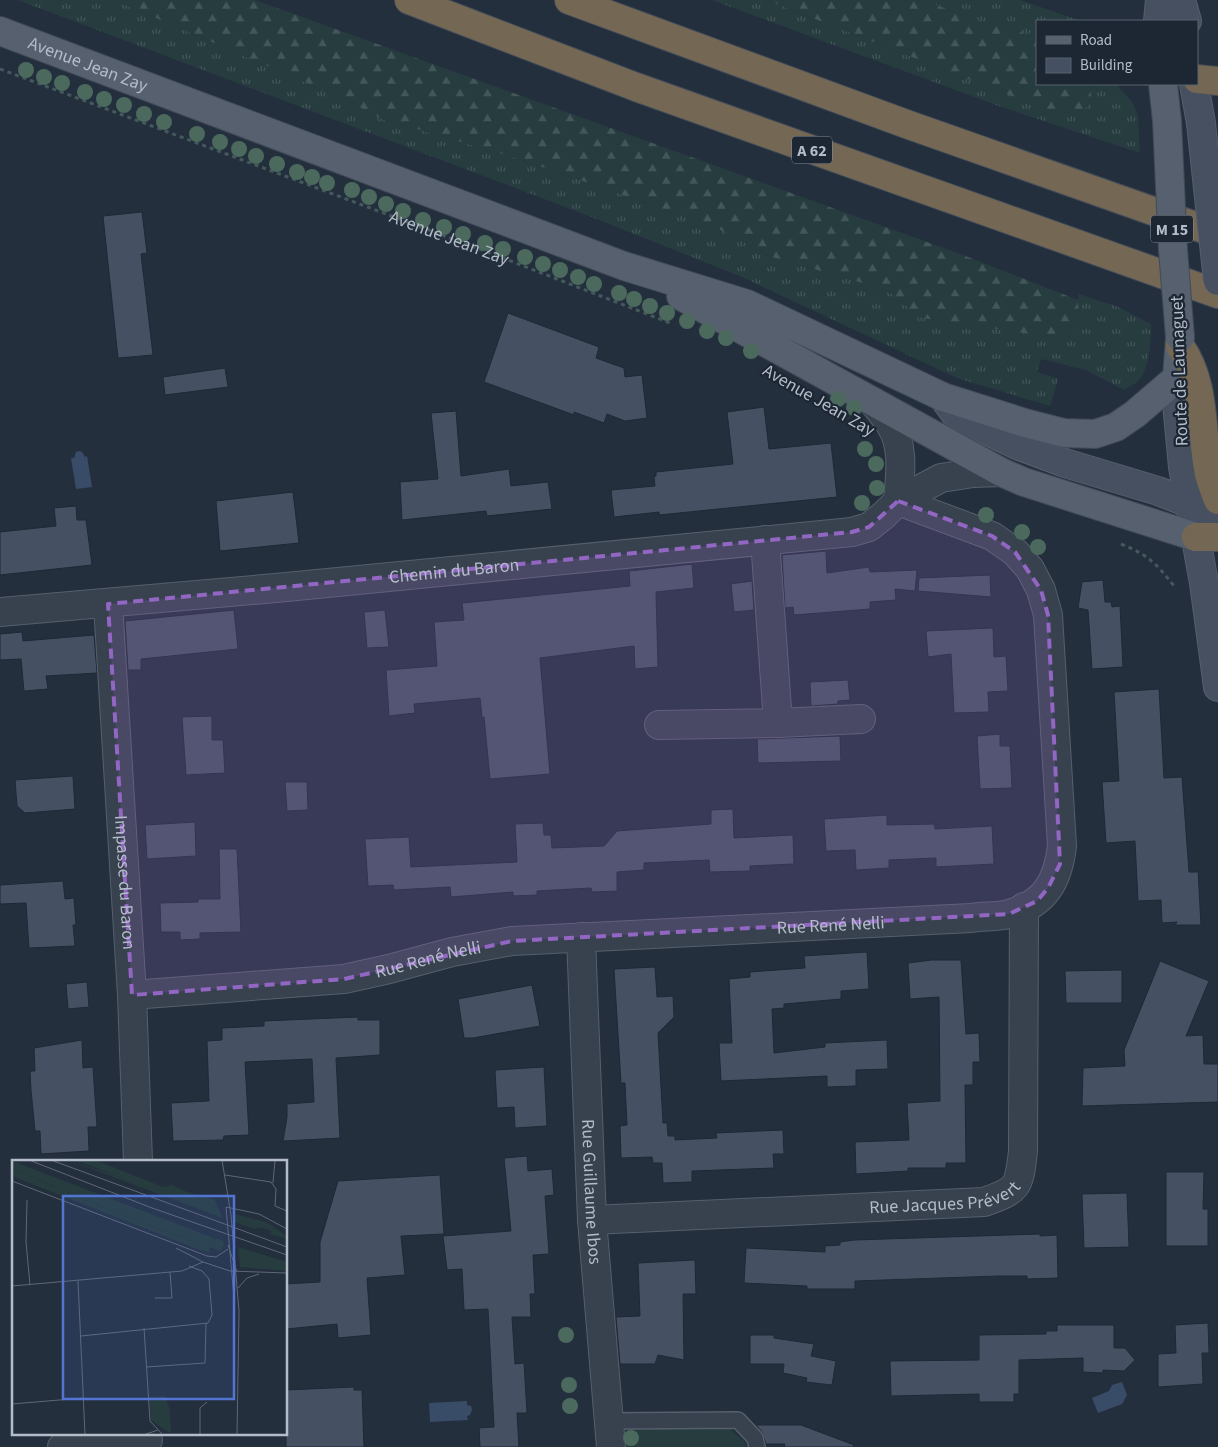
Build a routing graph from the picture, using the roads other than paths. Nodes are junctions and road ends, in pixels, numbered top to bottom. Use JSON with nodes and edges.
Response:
{"nodes":[{"id":1,"x":409,"y":0,"type":"edge"},
{"id":2,"x":569,"y":0,"type":"edge"},
{"id":3,"x":1160,"y":0,"type":"edge"},
{"id":4,"x":1181,"y":0,"type":"edge"},
{"id":5,"x":1158,"y":20,"type":"edge"},
{"id":6,"x":1187,"y":20,"type":"edge"},
{"id":7,"x":0,"y":31,"type":"edge"},
{"id":8,"x":1198,"y":79,"type":"edge"},
{"id":9,"x":1218,"y":80,"type":"edge"},
{"id":10,"x":1164,"y":85,"type":"edge"},
{"id":11,"x":1194,"y":85,"type":"edge"},
{"id":12,"x":1218,"y":234,"type":"edge"},
{"id":13,"x":624,"y":266,"type":"junction"},
{"id":14,"x":1218,"y":281,"type":"edge"},
{"id":15,"x":1218,"y":294,"type":"edge"},
{"id":16,"x":1180,"y":341,"type":"junction"},
{"id":17,"x":1177,"y":378,"type":"junction"},
{"id":18,"x":943,"y":397,"type":"junction"},
{"id":19,"x":873,"y":402,"type":"junction"},
{"id":20,"x":1001,"y":472,"type":"junction"},
{"id":21,"x":1218,"y":500,"type":"edge"},
{"id":22,"x":898,"y":501,"type":"junction"},
{"id":23,"x":1189,"y":503,"type":"junction"},
{"id":24,"x":1211,"y":532,"type":"edge"},
{"id":25,"x":766,"y":540,"type":"junction"},
{"id":26,"x":108,"y":604,"type":"junction"},
{"id":27,"x":0,"y":612,"type":"edge"},
{"id":28,"x":1218,"y":687,"type":"edge"},
{"id":29,"x":861,"y":719,"type":"dead end"},
{"id":30,"x":778,"y":723,"type":"junction"},
{"id":31,"x":659,"y":725,"type":"dead end"},
{"id":32,"x":1024,"y":907,"type":"junction"},
{"id":33,"x":581,"y":937,"type":"junction"},
{"id":34,"x":132,"y":995,"type":"junction"},
{"id":35,"x":138,"y":1160,"type":"edge"},
{"id":36,"x":592,"y":1220,"type":"junction"},
{"id":37,"x":610,"y":1434,"type":"edge"},
{"id":38,"x":148,"y":1440,"type":"edge"},
{"id":39,"x":62,"y":1447,"type":"edge"},
{"id":40,"x":757,"y":1447,"type":"edge"}],
"edges":[{"from":1,"to":15,"type":"highway","number":"A 62"},
{"from":2,"to":12,"type":"highway"},
{"from":3,"to":5,"type":"main road"},
{"from":4,"to":6,"type":"main road"},
{"from":7,"to":13,"type":"main road","name":"Avenue Jean Zay"},
{"from":8,"to":9,"type":"highway"},
{"from":10,"to":16,"type":"main road","name":"Route de Launaguet","number":"M 15","bridge":true},
{"from":11,"to":14,"type":"main road","number":"M 15","bridge":true},
{"from":13,"to":18,"type":"main road","name":"Avenue Jean Zay"},
{"from":13,"to":19,"type":"main road","name":"Avenue Jean Zay"},
{"from":16,"to":17,"type":"main road","name":"Route de Launaguet","number":"M 15"},
{"from":16,"to":21,"type":"highway"},
{"from":17,"to":18,"type":"main road","name":"Avenue Jean Zay"},
{"from":17,"to":23,"type":"main road","name":"Route de Launaguet","number":"M 15"},
{"from":18,"to":23,"type":"main road","name":"Avenue Jean Zay"},
{"from":19,"to":20,"type":"main road","name":"Avenue Jean Zay"},
{"from":19,"to":22,"type":"street"},
{"from":20,"to":22,"type":"street","name":"Chemin du Baron"},
{"from":20,"to":24,"type":"main road","name":"Avenue Jean Zay"},
{"from":22,"to":25,"type":"street","name":"Chemin du Baron"},
{"from":22,"to":32,"type":"street","name":"Rue René Nelli"},
{"from":23,"to":24,"type":"main road","name":"Route de Launaguet","number":"M 15"},
{"from":24,"to":28,"type":"main road","name":"Route de Launaguet","number":"M 15"},
{"from":25,"to":26,"type":"street","name":"Chemin du Baron"},
{"from":25,"to":30,"type":"street"},
{"from":26,"to":27,"type":"street","name":"Chemin du Baron"},
{"from":26,"to":34,"type":"street","name":"Impasse du Baron"},
{"from":29,"to":30,"type":"street"},
{"from":30,"to":31,"type":"street"},
{"from":32,"to":33,"type":"street","name":"Rue René Nelli"},
{"from":32,"to":36,"type":"street","name":"Rue Jacques Prévert"},
{"from":33,"to":34,"type":"street","name":"Rue René Nelli"},
{"from":33,"to":36,"type":"street","name":"Rue Guillaume Ibos"},
{"from":34,"to":35,"type":"street","name":"Impasse du Baron"},
{"from":36,"to":37,"type":"street","name":"Rue Guillaume Ibos"},
{"from":37,"to":40,"type":"lane"},
{"from":38,"to":39,"type":"street"}]}
